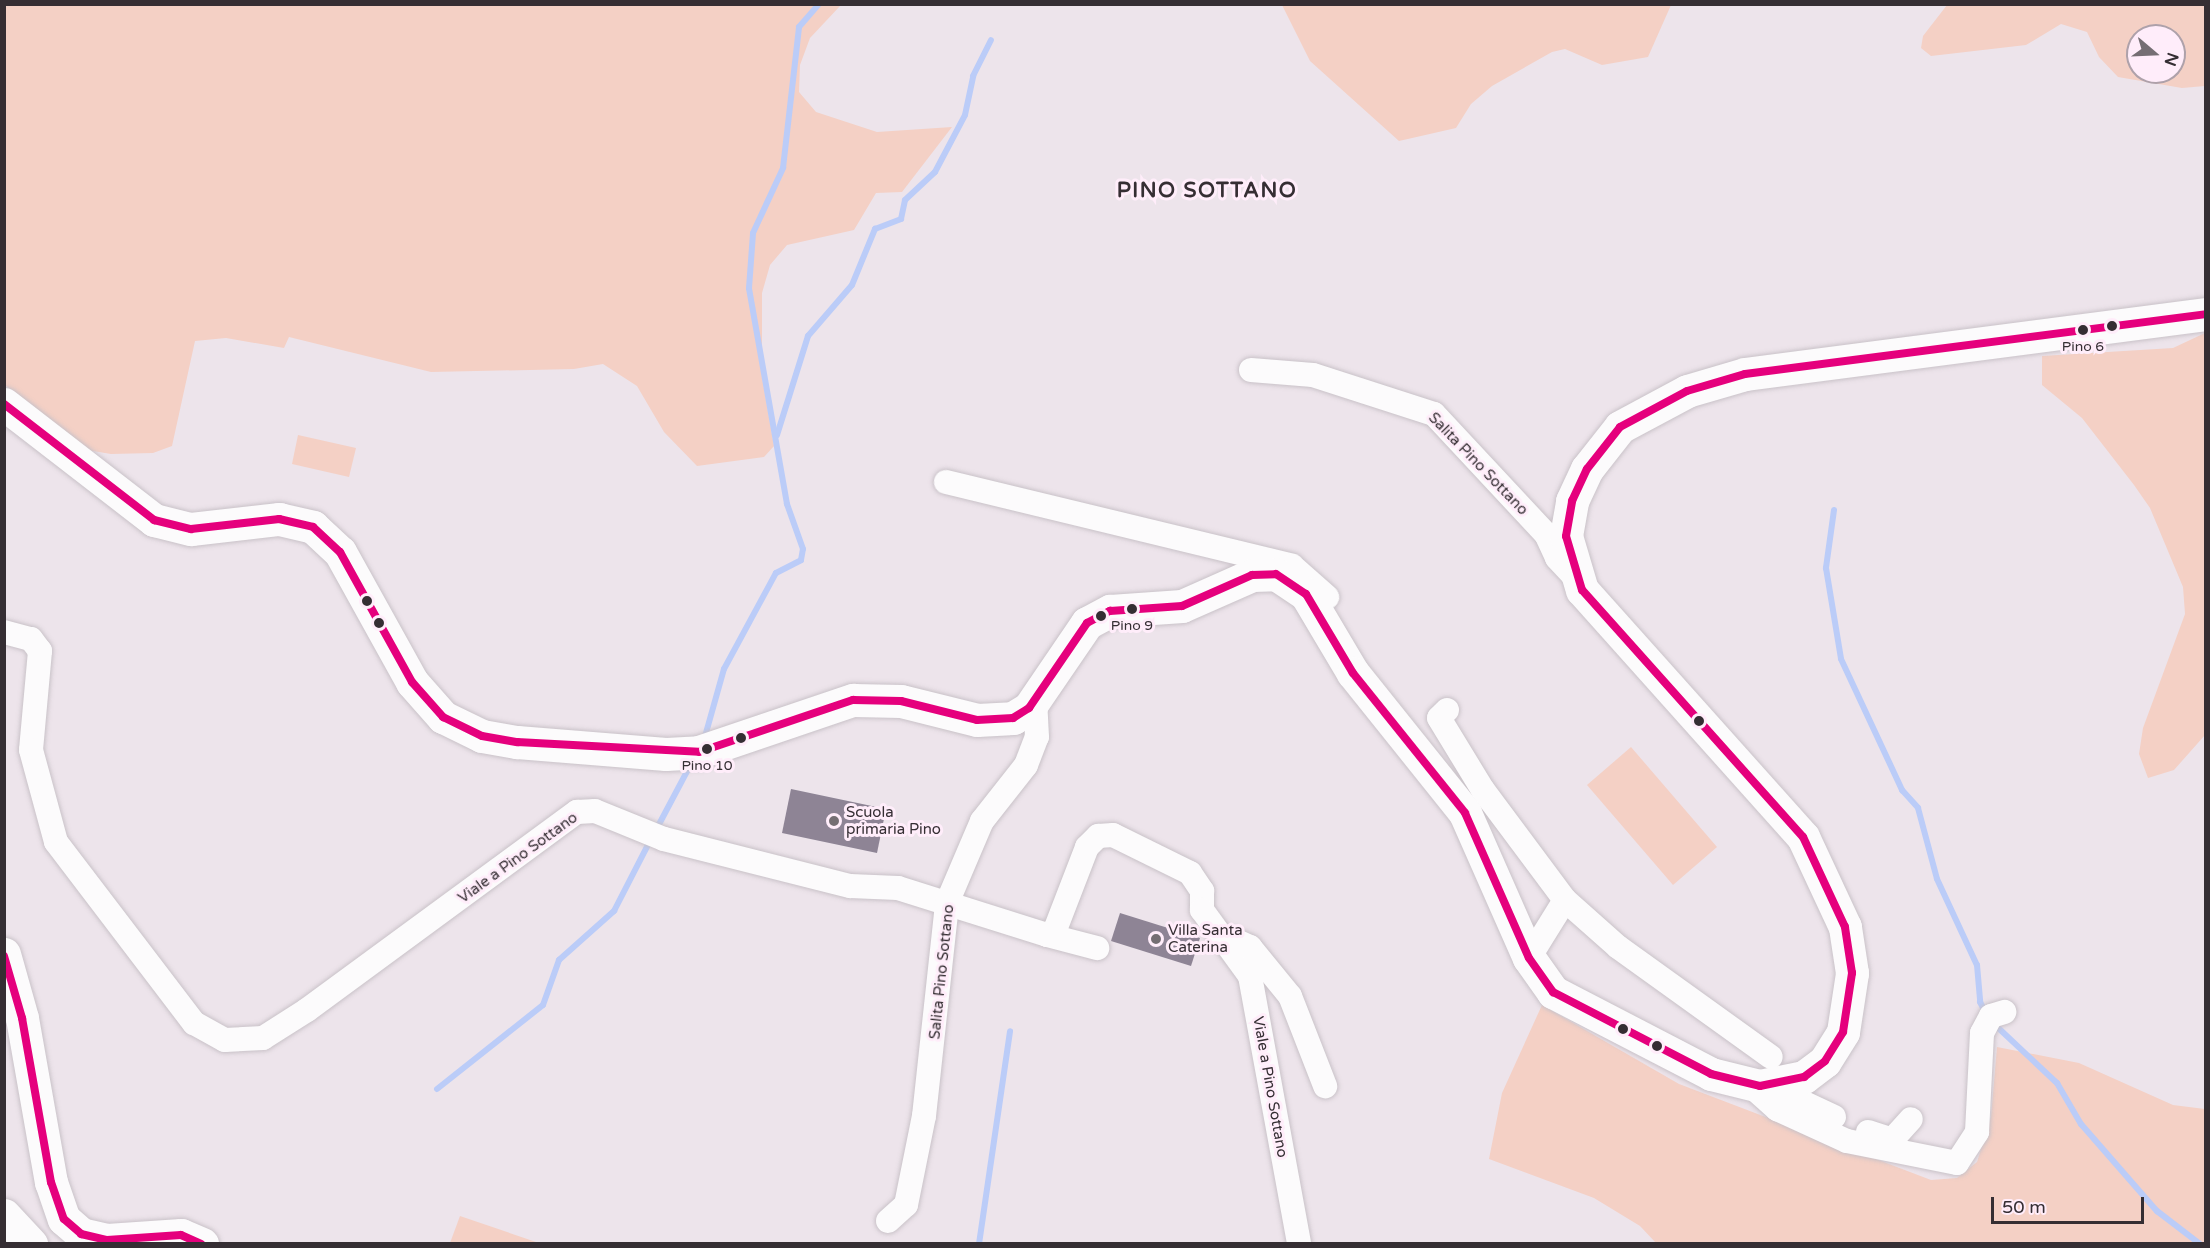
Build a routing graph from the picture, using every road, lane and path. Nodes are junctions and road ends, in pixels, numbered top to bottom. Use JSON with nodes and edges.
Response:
{"nodes":[{"id":1,"x":2205,"y":314,"type":"edge"},
{"id":2,"x":1251,"y":370,"type":"dead end"},
{"id":3,"x":4,"y":404,"type":"edge"},
{"id":4,"x":946,"y":482,"type":"dead end"},
{"id":5,"x":1574,"y":574,"type":"junction"},
{"id":6,"x":1323,"y":621,"type":"junction"},
{"id":7,"x":4,"y":632,"type":"edge"},
{"id":8,"x":1035,"y":700,"type":"junction"},
{"id":9,"x":1447,"y":710,"type":"dead end"},
{"id":10,"x":1565,"y":900,"type":"junction"},
{"id":11,"x":947,"y":903,"type":"junction"},
{"id":12,"x":1047,"y":935,"type":"junction"},
{"id":13,"x":1224,"y":938,"type":"junction"},
{"id":14,"x":1097,"y":948,"type":"dead end"},
{"id":15,"x":4,"y":954,"type":"edge"},
{"id":16,"x":1529,"y":958,"type":"junction"},
{"id":17,"x":2004,"y":1012,"type":"dead end"},
{"id":18,"x":1767,"y":1075,"type":"junction"},
{"id":19,"x":1325,"y":1086,"type":"dead end"},
{"id":20,"x":1911,"y":1119,"type":"dead end"},
{"id":21,"x":4,"y":1215,"type":"edge"},
{"id":22,"x":888,"y":1221,"type":"dead end"},
{"id":23,"x":31,"y":1244,"type":"edge"},
{"id":24,"x":202,"y":1244,"type":"edge"},
{"id":25,"x":1299,"y":1244,"type":"edge"}],
"edges":[{"from":1,"to":5,"type":"street"},
{"from":2,"to":5,"type":"street","name":"Salita Pino Sottano"},
{"from":3,"to":8,"type":"street"},
{"from":4,"to":6,"type":"street"},
{"from":5,"to":18,"type":"street"},
{"from":6,"to":8,"type":"street"},
{"from":6,"to":16,"type":"street"},
{"from":7,"to":11,"type":"street","name":"Viale a Pino Sottano"},
{"from":8,"to":11,"type":"street","name":"Salita Pino Sottano"},
{"from":9,"to":10,"type":"street"},
{"from":10,"to":16,"type":"street"},
{"from":10,"to":18,"type":"street"},
{"from":11,"to":12,"type":"street","name":"Viale a Pino Sottano"},
{"from":11,"to":22,"type":"street","name":"Salita Pino Sottano"},
{"from":12,"to":13,"type":"street","name":"Viale a Pino Sottano"},
{"from":12,"to":14,"type":"street"},
{"from":13,"to":19,"type":"street"},
{"from":13,"to":25,"type":"street","name":"Viale a Pino Sottano"},
{"from":15,"to":24,"type":"street"},
{"from":16,"to":18,"type":"street"},
{"from":17,"to":18,"type":"street"},
{"from":18,"to":20,"type":"street"},
{"from":21,"to":23,"type":"street"}]}
